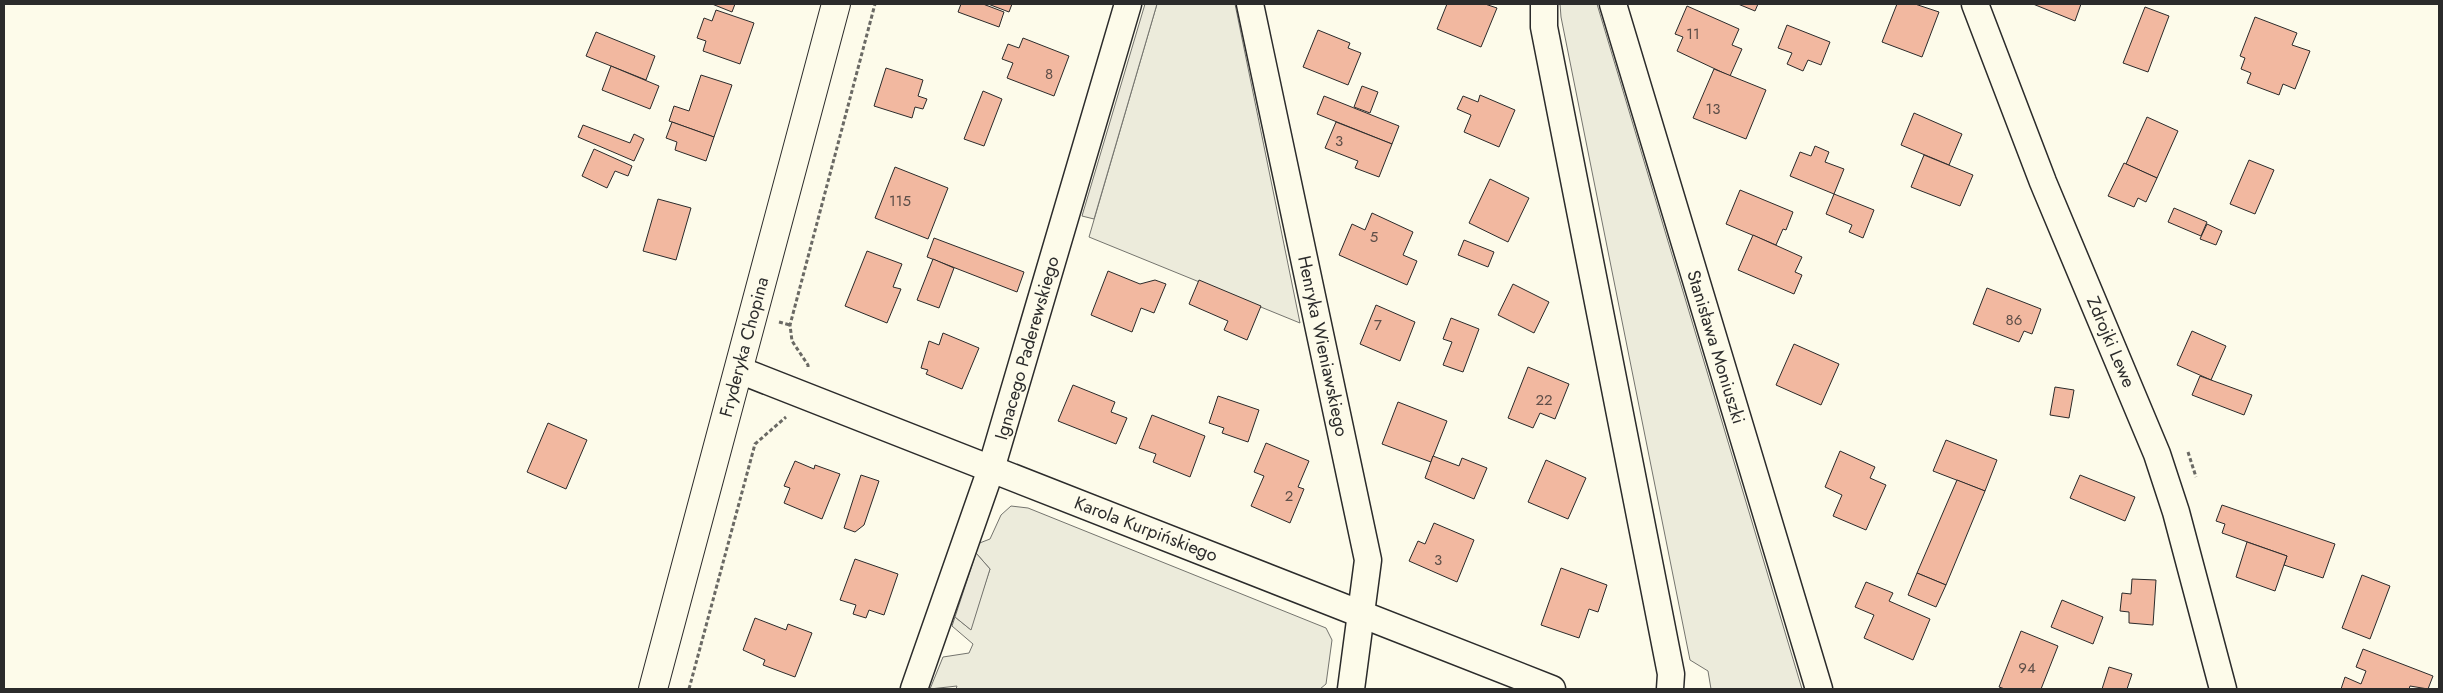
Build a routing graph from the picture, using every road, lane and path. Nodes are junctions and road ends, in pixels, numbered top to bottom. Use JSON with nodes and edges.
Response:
{"nodes":[{"id":1,"x":836,"y":4,"type":"edge"},
{"id":2,"x":875,"y":4,"type":"edge"},
{"id":3,"x":1128,"y":4,"type":"edge"},
{"id":4,"x":1250,"y":4,"type":"edge"},
{"id":5,"x":1544,"y":4,"type":"edge"},
{"id":6,"x":1613,"y":4,"type":"edge"},
{"id":7,"x":1975,"y":4,"type":"edge"},
{"id":8,"x":739,"y":370,"type":"junction"},
{"id":9,"x":799,"y":394,"type":"junction"},
{"id":10,"x":991,"y":468,"type":"junction"},
{"id":11,"x":1360,"y":613,"type":"junction"},
{"id":12,"x":653,"y":689,"type":"edge"},
{"id":13,"x":689,"y":689,"type":"edge"},
{"id":14,"x":914,"y":689,"type":"edge"},
{"id":15,"x":1351,"y":689,"type":"edge"},
{"id":16,"x":1552,"y":689,"type":"edge"},
{"id":17,"x":1670,"y":689,"type":"edge"},
{"id":18,"x":1819,"y":689,"type":"edge"},
{"id":19,"x":2223,"y":689,"type":"edge"}],
"edges":[{"from":1,"to":8,"type":"street","name":"Fryderyka Chopina"},
{"from":2,"to":9,"type":"path"},
{"from":3,"to":10,"type":"street","name":"Ignacego Paderewskiego"},
{"from":4,"to":11,"type":"street","name":"Henryka Wieniawskiego"},
{"from":5,"to":17,"type":"street"},
{"from":6,"to":18,"type":"street","name":"Stanisława Moniuszki"},
{"from":7,"to":19,"type":"street","name":"Zdrojki Lewe"},
{"from":8,"to":9,"type":"street","name":"Karola Kurpińskiego"},
{"from":8,"to":12,"type":"street","name":"Fryderyka Chopina"},
{"from":9,"to":10,"type":"street","name":"Karola Kurpińskiego"},
{"from":9,"to":13,"type":"path"},
{"from":10,"to":11,"type":"street","name":"Karola Kurpińskiego"},
{"from":10,"to":14,"type":"street","name":"Ignacego Paderewskiego"},
{"from":11,"to":15,"type":"street","name":"Henryka Wieniawskiego"},
{"from":11,"to":16,"type":"street","name":"Karola Kurpińskiego"}]}
